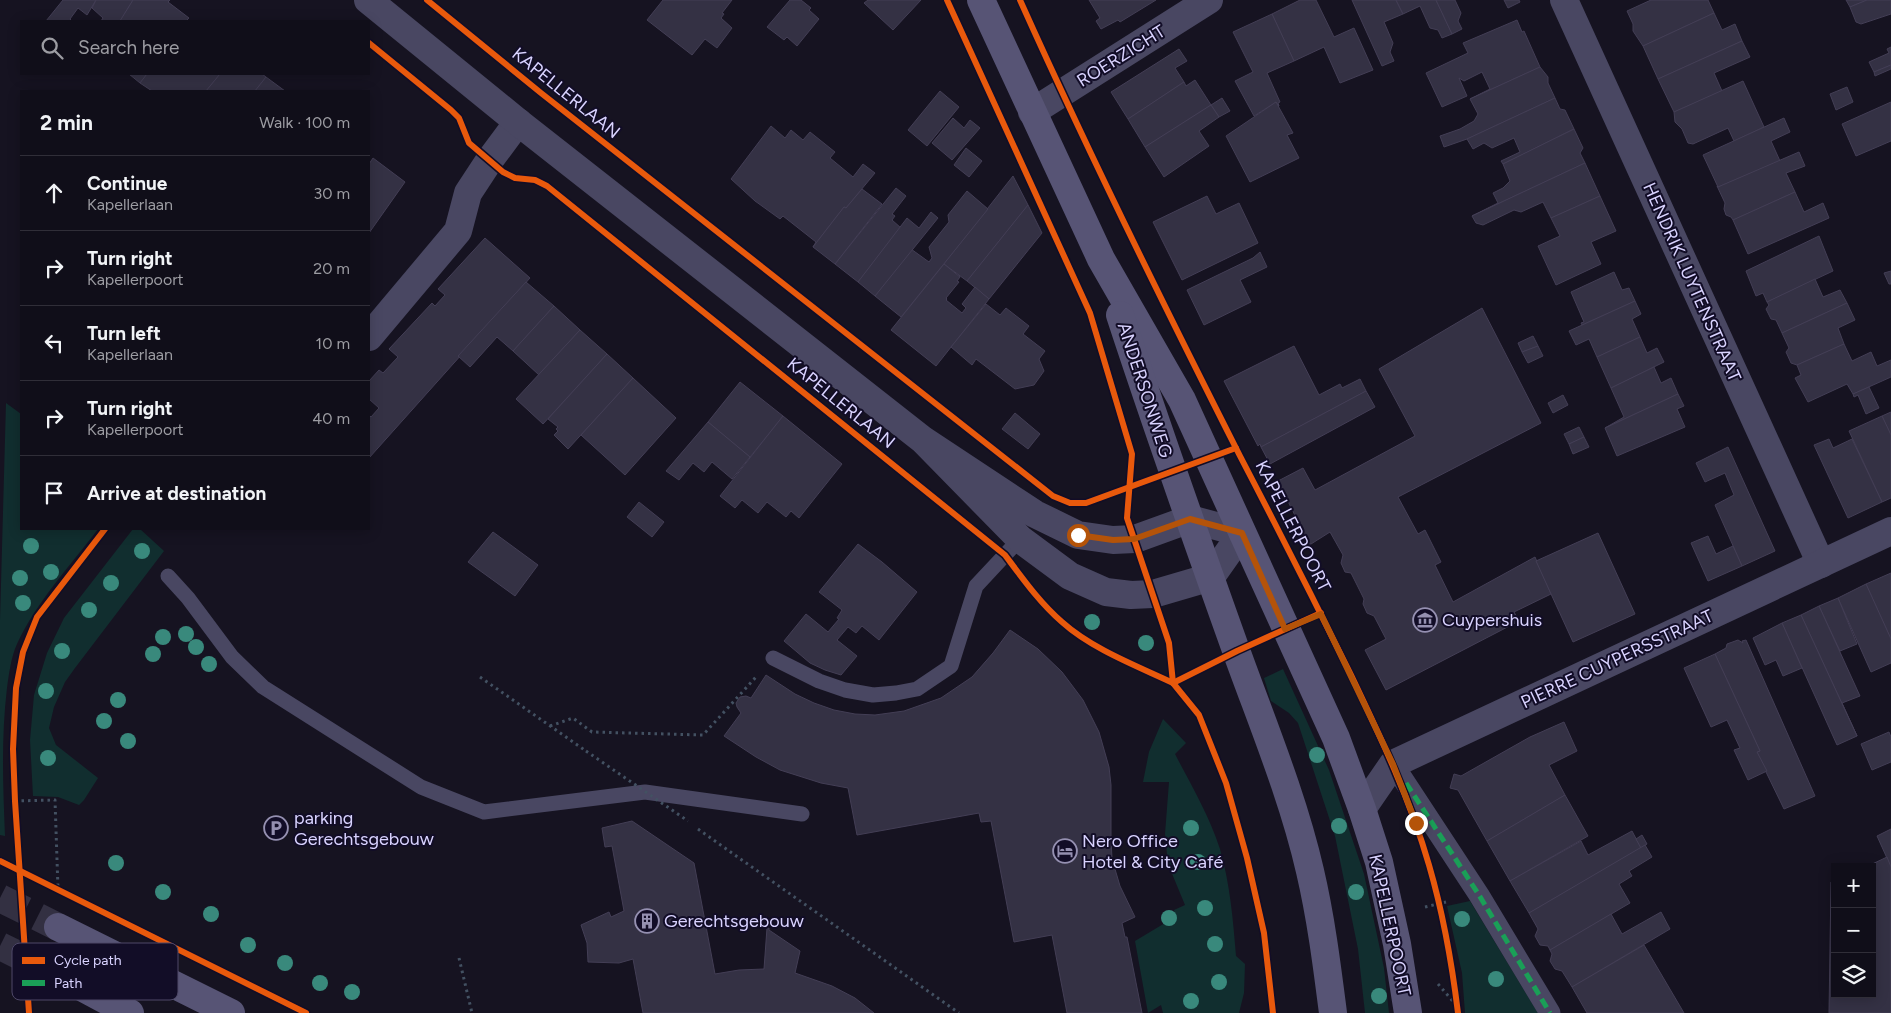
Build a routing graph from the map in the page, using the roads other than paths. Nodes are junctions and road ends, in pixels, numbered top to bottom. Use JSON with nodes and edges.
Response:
{"nodes":[{"id":1,"x":368,"y":0,"type":"edge"},
{"id":2,"x":981,"y":0,"type":"edge"},
{"id":3,"x":1210,"y":0,"type":"edge"},
{"id":4,"x":1564,"y":0,"type":"edge"},
{"id":5,"x":1032,"y":112,"type":"junction"},
{"id":6,"x":518,"y":122,"type":"junction"},
{"id":7,"x":1101,"y":258,"type":"junction"},
{"id":8,"x":370,"y":336,"type":"edge"},
{"id":9,"x":922,"y":440,"type":"junction"},
{"id":10,"x":1190,"y":519,"type":"junction"},
{"id":11,"x":1891,"y":532,"type":"edge"},
{"id":12,"x":1242,"y":533,"type":"junction"},
{"id":13,"x":1020,"y":539,"type":"junction"},
{"id":14,"x":1820,"y":564,"type":"junction"},
{"id":15,"x":168,"y":576,"type":"dead end"},
{"id":16,"x":1211,"y":577,"type":"junction"},
{"id":17,"x":773,"y":658,"type":"road end"},
{"id":18,"x":1393,"y":764,"type":"junction"},
{"id":19,"x":1362,"y":809,"type":"junction"},
{"id":20,"x":802,"y":814,"type":"dead end"},
{"id":21,"x":58,"y":927,"type":"tunnel mouth"},
{"id":22,"x":90,"y":943,"type":"edge"},
{"id":23,"x":178,"y":987,"type":"edge"},
{"id":24,"x":106,"y":1000,"type":"edge"},
{"id":25,"x":1547,"y":1007,"type":"edge"},
{"id":26,"x":130,"y":1013,"type":"edge"},
{"id":27,"x":231,"y":1013,"type":"edge"},
{"id":28,"x":1333,"y":1013,"type":"edge"},
{"id":29,"x":1408,"y":1013,"type":"edge"}],
"edges":[{"from":1,"to":6,"type":"street","name":"KAPELLERLAAN"},
{"from":2,"to":5,"type":"main road","name":"ANDERSONWEG"},
{"from":3,"to":5,"type":"street","name":"ROERZICHT"},
{"from":4,"to":14,"type":"street","name":"HENDRIK LUYTENSTRAAT"},
{"from":5,"to":7,"type":"main road","name":"ANDERSONWEG"},
{"from":6,"to":8,"type":"street"},
{"from":6,"to":9,"type":"street","name":"KAPELLERLAAN"},
{"from":7,"to":10,"type":"main road","name":"ANDERSONWEG"},
{"from":7,"to":12,"type":"main road","name":"ANDERSONWEG"},
{"from":9,"to":10,"type":"street","name":"KAPELLERLAAN"},
{"from":9,"to":13,"type":"street","name":"KAPELLERLAAN"},
{"from":10,"to":12,"type":"street"},
{"from":10,"to":16,"type":"main road","name":"ANDERSONWEG"},
{"from":11,"to":14,"type":"street","name":"PIERRE CUYPERSSTRAAT"},
{"from":12,"to":16,"type":"street"},
{"from":12,"to":19,"type":"main road","name":"KAPELLERPOORT"},
{"from":13,"to":16,"type":"street","name":"KAPELLERLAAN"},
{"from":13,"to":17,"type":"lane"},
{"from":14,"to":18,"type":"street","name":"PIERRE CUYPERSSTRAAT"},
{"from":15,"to":20,"type":"lane"},
{"from":16,"to":28,"type":"main road"},
{"from":18,"to":19,"type":"street"},
{"from":18,"to":25,"type":"street"},
{"from":19,"to":29,"type":"main road","name":"KAPELLERPOORT"},
{"from":21,"to":22,"type":"main road"},
{"from":23,"to":27,"type":"main road"},
{"from":24,"to":26,"type":"main road"}]}
